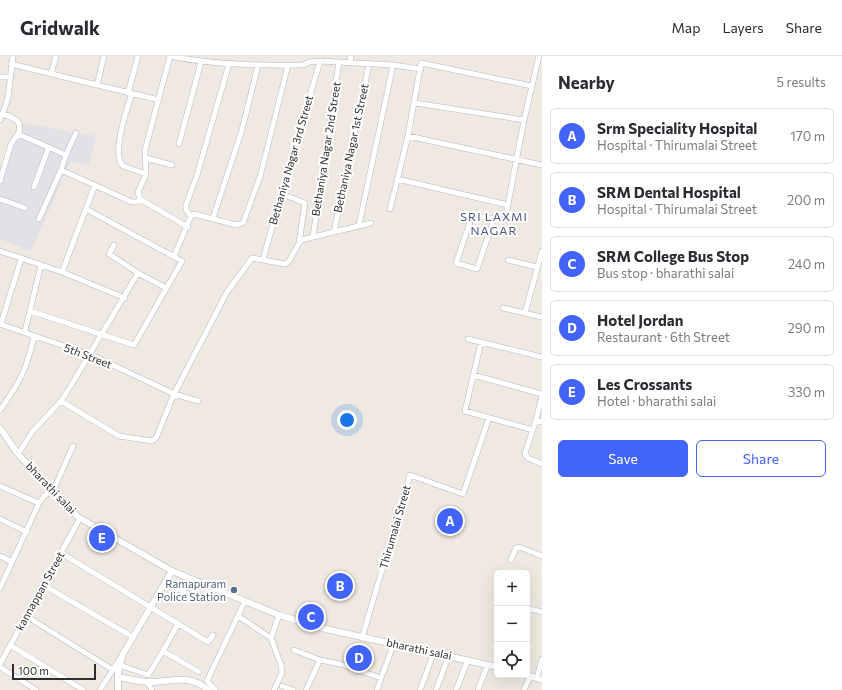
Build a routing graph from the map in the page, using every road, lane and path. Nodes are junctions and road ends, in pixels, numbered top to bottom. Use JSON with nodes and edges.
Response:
{"nodes":[{"id":1,"x":13,"y":56,"type":"edge"},
{"id":2,"x":56,"y":56,"type":"edge"},
{"id":3,"x":104,"y":56,"type":"edge"},
{"id":4,"x":138,"y":56,"type":"edge"},
{"id":5,"x":170,"y":56,"type":"edge"},
{"id":6,"x":351,"y":56,"type":"edge"},
{"id":7,"x":423,"y":56,"type":"edge"},
{"id":8,"x":539,"y":56,"type":"edge"},
{"id":9,"x":320,"y":61,"type":"junction"},
{"id":10,"x":201,"y":62,"type":"junction"},
{"id":11,"x":339,"y":62,"type":"junction"},
{"id":12,"x":350,"y":62,"type":"junction"},
{"id":13,"x":421,"y":63,"type":"junction"},
{"id":14,"x":11,"y":64,"type":"junction"},
{"id":15,"x":230,"y":64,"type":"junction"},
{"id":16,"x":369,"y":64,"type":"junction"},
{"id":17,"x":258,"y":65,"type":"junction"},
{"id":18,"x":393,"y":65,"type":"junction"},
{"id":19,"x":288,"y":66,"type":"junction"},
{"id":20,"x":421,"y":70,"type":"junction"},
{"id":21,"x":51,"y":74,"type":"junction"},
{"id":22,"x":0,"y":77,"type":"edge"},
{"id":23,"x":10,"y":78,"type":"junction"},
{"id":24,"x":97,"y":85,"type":"junction"},
{"id":25,"x":532,"y":86,"type":"junction"},
{"id":26,"x":130,"y":93,"type":"junction"},
{"id":27,"x":159,"y":100,"type":"junction"},
{"id":28,"x":415,"y":103,"type":"junction"},
{"id":29,"x":3,"y":114,"type":"junction"},
{"id":30,"x":0,"y":120,"type":"edge"},
{"id":31,"x":524,"y":120,"type":"junction"},
{"id":32,"x":76,"y":133,"type":"dead end"},
{"id":33,"x":18,"y":134,"type":"junction"},
{"id":34,"x":408,"y":136,"type":"junction"},
{"id":35,"x":179,"y":144,"type":"dead end"},
{"id":36,"x":49,"y":147,"type":"junction"},
{"id":37,"x":66,"y":155,"type":"junction"},
{"id":38,"x":146,"y":158,"type":"junction"},
{"id":39,"x":516,"y":159,"type":"junction"},
{"id":40,"x":172,"y":165,"type":"dead end"},
{"id":41,"x":542,"y":165,"type":"edge"},
{"id":42,"x":60,"y":170,"type":"junction"},
{"id":43,"x":146,"y":174,"type":"junction"},
{"id":44,"x":397,"y":179,"type":"junction"},
{"id":45,"x":0,"y":181,"type":"edge"},
{"id":46,"x":96,"y":185,"type":"junction"},
{"id":47,"x":34,"y":187,"type":"dead end"},
{"id":48,"x":282,"y":194,"type":"junction"},
{"id":49,"x":0,"y":199,"type":"edge"},
{"id":50,"x":140,"y":199,"type":"junction"},
{"id":51,"x":508,"y":205,"type":"junction"},
{"id":52,"x":25,"y":208,"type":"dead end"},
{"id":53,"x":86,"y":209,"type":"junction"},
{"id":54,"x":390,"y":209,"type":"dead end"},
{"id":55,"x":191,"y":216,"type":"junction"},
{"id":56,"x":213,"y":218,"type":"junction"},
{"id":57,"x":39,"y":219,"type":"dead end"},
{"id":58,"x":494,"y":219,"type":"junction"},
{"id":59,"x":371,"y":223,"type":"dead end"},
{"id":60,"x":359,"y":225,"type":"junction"},
{"id":61,"x":188,"y":227,"type":"junction"},
{"id":62,"x":334,"y":232,"type":"junction"},
{"id":63,"x":312,"y":237,"type":"junction"},
{"id":64,"x":298,"y":244,"type":"junction"},
{"id":65,"x":114,"y":245,"type":"dead end"},
{"id":66,"x":0,"y":251,"type":"edge"},
{"id":67,"x":542,"y":251,"type":"edge"},
{"id":68,"x":174,"y":256,"type":"junction"},
{"id":69,"x":21,"y":258,"type":"junction"},
{"id":70,"x":263,"y":259,"type":"junction"},
{"id":71,"x":508,"y":260,"type":"dead end"},
{"id":72,"x":41,"y":265,"type":"junction"},
{"id":73,"x":538,"y":267,"type":"junction"},
{"id":74,"x":62,"y":272,"type":"junction"},
{"id":75,"x":138,"y":273,"type":"junction"},
{"id":76,"x":166,"y":288,"type":"junction"},
{"id":77,"x":125,"y":298,"type":"junction"},
{"id":78,"x":503,"y":308,"type":"dead end"},
{"id":79,"x":30,"y":311,"type":"junction"},
{"id":80,"x":525,"y":313,"type":"junction"},
{"id":81,"x":542,"y":317,"type":"edge"},
{"id":82,"x":0,"y":324,"type":"edge"},
{"id":83,"x":25,"y":331,"type":"junction"},
{"id":84,"x":103,"y":334,"type":"junction"},
{"id":85,"x":34,"y":336,"type":"junction"},
{"id":86,"x":468,"y":339,"type":"dead end"},
{"id":87,"x":481,"y":342,"type":"junction"},
{"id":88,"x":89,"y":355,"type":"junction"},
{"id":89,"x":542,"y":357,"type":"edge"},
{"id":90,"x":472,"y":375,"type":"junction"},
{"id":91,"x":174,"y":394,"type":"junction"},
{"id":92,"x":542,"y":395,"type":"edge"},
{"id":93,"x":61,"y":400,"type":"junction"},
{"id":94,"x":198,"y":401,"type":"dead end"},
{"id":95,"x":0,"y":410,"type":"edge"},
{"id":96,"x":489,"y":418,"type":"junction"},
{"id":97,"x":536,"y":420,"type":"junction"},
{"id":98,"x":542,"y":422,"type":"edge"},
{"id":99,"x":0,"y":428,"type":"edge"},
{"id":100,"x":533,"y":430,"type":"junction"},
{"id":101,"x":73,"y":446,"type":"dead end"},
{"id":102,"x":18,"y":454,"type":"junction"},
{"id":103,"x":542,"y":464,"type":"edge"},
{"id":104,"x":0,"y":486,"type":"edge"},
{"id":105,"x":53,"y":491,"type":"junction"},
{"id":106,"x":39,"y":504,"type":"junction"},
{"id":107,"x":80,"y":518,"type":"junction"},
{"id":108,"x":0,"y":519,"type":"edge"},
{"id":109,"x":27,"y":532,"type":"junction"},
{"id":110,"x":61,"y":553,"type":"junction"},
{"id":111,"x":0,"y":556,"type":"edge"},
{"id":112,"x":542,"y":556,"type":"edge"},
{"id":113,"x":511,"y":560,"type":"dead end"},
{"id":114,"x":12,"y":562,"type":"junction"},
{"id":115,"x":172,"y":571,"type":"junction"},
{"id":116,"x":165,"y":583,"type":"junction"},
{"id":117,"x":43,"y":585,"type":"junction"},
{"id":118,"x":0,"y":586,"type":"edge"},
{"id":119,"x":201,"y":600,"type":"dead end"},
{"id":120,"x":245,"y":601,"type":"junction"},
{"id":121,"x":151,"y":607,"type":"junction"},
{"id":122,"x":530,"y":609,"type":"edge"},
{"id":123,"x":542,"y":612,"type":"edge"},
{"id":124,"x":279,"y":615,"type":"junction"},
{"id":125,"x":26,"y":616,"type":"junction"},
{"id":126,"x":238,"y":616,"type":"junction"},
{"id":127,"x":178,"y":624,"type":"junction"},
{"id":128,"x":213,"y":634,"type":"dead end"},
{"id":129,"x":133,"y":637,"type":"junction"},
{"id":130,"x":270,"y":638,"type":"junction"},
{"id":131,"x":362,"y":638,"type":"junction"},
{"id":132,"x":394,"y":643,"type":"junction"},
{"id":133,"x":10,"y":645,"type":"junction"},
{"id":134,"x":294,"y":650,"type":"dead end"},
{"id":135,"x":163,"y":651,"type":"junction"},
{"id":136,"x":434,"y":652,"type":"junction"},
{"id":137,"x":123,"y":654,"type":"junction"},
{"id":138,"x":450,"y":655,"type":"junction"},
{"id":139,"x":542,"y":659,"type":"edge"},
{"id":140,"x":320,"y":660,"type":"junction"},
{"id":141,"x":468,"y":660,"type":"junction"},
{"id":142,"x":0,"y":664,"type":"edge"},
{"id":143,"x":488,"y":664,"type":"junction"},
{"id":144,"x":120,"y":665,"type":"junction"},
{"id":145,"x":494,"y":666,"type":"edge"},
{"id":146,"x":0,"y":667,"type":"edge"},
{"id":147,"x":113,"y":670,"type":"junction"},
{"id":148,"x":199,"y":672,"type":"dead end"},
{"id":149,"x":119,"y":677,"type":"junction"},
{"id":150,"x":381,"y":678,"type":"junction"},
{"id":151,"x":527,"y":678,"type":"edge"},
{"id":152,"x":539,"y":679,"type":"edge"},
{"id":153,"x":147,"y":682,"type":"junction"},
{"id":154,"x":282,"y":686,"type":"dead end"},
{"id":155,"x":36,"y":690,"type":"edge"},
{"id":156,"x":83,"y":690,"type":"edge"},
{"id":157,"x":100,"y":690,"type":"edge"},
{"id":158,"x":118,"y":690,"type":"edge"},
{"id":159,"x":152,"y":690,"type":"edge"},
{"id":160,"x":208,"y":690,"type":"edge"},
{"id":161,"x":215,"y":690,"type":"edge"},
{"id":162,"x":274,"y":690,"type":"edge"},
{"id":163,"x":293,"y":690,"type":"edge"},
{"id":164,"x":306,"y":690,"type":"edge"},
{"id":165,"x":377,"y":690,"type":"edge"},
{"id":166,"x":420,"y":690,"type":"edge"},
{"id":167,"x":436,"y":690,"type":"edge"},
{"id":168,"x":456,"y":690,"type":"edge"},
{"id":169,"x":478,"y":690,"type":"edge"},
{"id":170,"x":524,"y":690,"type":"edge"}],
"edges":[{"from":1,"to":14,"type":"street"},
{"from":2,"to":21,"type":"street"},
{"from":3,"to":24,"type":"street"},
{"from":4,"to":26,"type":"street"},
{"from":5,"to":10,"type":"street"},
{"from":5,"to":27,"type":"street"},
{"from":6,"to":12,"type":"street"},
{"from":7,"to":13,"type":"street"},
{"from":8,"to":25,"type":"street"},
{"from":9,"to":11,"type":"street"},
{"from":9,"to":19,"type":"street"},
{"from":9,"to":48,"type":"street","name":"Bethaniya Nagar 3rd Street"},
{"from":10,"to":15,"type":"street"},
{"from":10,"to":35,"type":"street"},
{"from":11,"to":12,"type":"street"},
{"from":11,"to":63,"type":"street","name":"Bethaniya Nagar 2nd Street"},
{"from":12,"to":16,"type":"street"},
{"from":13,"to":20,"type":"street"},
{"from":13,"to":25,"type":"street"},
{"from":14,"to":21,"type":"street"},
{"from":14,"to":23,"type":"street"},
{"from":15,"to":17,"type":"street"},
{"from":15,"to":55,"type":"street"},
{"from":16,"to":18,"type":"street"},
{"from":16,"to":62,"type":"street","name":"Bethaniya Nagar 1st Street"},
{"from":17,"to":19,"type":"street"},
{"from":17,"to":56,"type":"street"},
{"from":18,"to":20,"type":"street"},
{"from":18,"to":60,"type":"street"},
{"from":19,"to":56,"type":"street"},
{"from":20,"to":28,"type":"street"},
{"from":21,"to":24,"type":"street"},
{"from":22,"to":23,"type":"street"},
{"from":23,"to":29,"type":"street"},
{"from":24,"to":26,"type":"street"},
{"from":25,"to":31,"type":"street"},
{"from":26,"to":27,"type":"street"},
{"from":26,"to":43,"type":"street"},
{"from":27,"to":38,"type":"street"},
{"from":28,"to":31,"type":"street"},
{"from":28,"to":34,"type":"street"},
{"from":29,"to":30,"type":"street"},
{"from":29,"to":33,"type":"street"},
{"from":31,"to":39,"type":"street"},
{"from":32,"to":37,"type":"street"},
{"from":33,"to":36,"type":"street"},
{"from":33,"to":45,"type":"street"},
{"from":34,"to":39,"type":"street"},
{"from":34,"to":44,"type":"street"},
{"from":36,"to":37,"type":"street"},
{"from":36,"to":47,"type":"street"},
{"from":37,"to":42,"type":"street"},
{"from":38,"to":40,"type":"street"},
{"from":38,"to":43,"type":"street"},
{"from":39,"to":41,"type":"street"},
{"from":39,"to":51,"type":"street"},
{"from":42,"to":46,"type":"street"},
{"from":42,"to":57,"type":"street"},
{"from":43,"to":50,"type":"street"},
{"from":44,"to":51,"type":"street"},
{"from":44,"to":54,"type":"street"},
{"from":46,"to":50,"type":"street"},
{"from":46,"to":53,"type":"street"},
{"from":48,"to":64,"type":"street"},
{"from":48,"to":70,"type":"street","name":"Bethaniya Nagar 3rd Street"},
{"from":49,"to":52,"type":"street"},
{"from":50,"to":61,"type":"street"},
{"from":51,"to":58,"type":"street"},
{"from":53,"to":68,"type":"street"},
{"from":53,"to":74,"type":"street"},
{"from":55,"to":56,"type":"street"},
{"from":55,"to":61,"type":"street"},
{"from":58,"to":58,"type":"street"},
{"from":59,"to":60,"type":"street"},
{"from":60,"to":62,"type":"street"},
{"from":61,"to":68,"type":"street"},
{"from":62,"to":63,"type":"street"},
{"from":63,"to":64,"type":"street"},
{"from":64,"to":70,"type":"street"},
{"from":65,"to":75,"type":"street"},
{"from":66,"to":69,"type":"street"},
{"from":67,"to":73,"type":"street"},
{"from":68,"to":76,"type":"street"},
{"from":69,"to":72,"type":"street"},
{"from":69,"to":82,"type":"street"},
{"from":70,"to":91,"type":"street"},
{"from":71,"to":73,"type":"street"},
{"from":72,"to":74,"type":"street"},
{"from":72,"to":79,"type":"street"},
{"from":73,"to":80,"type":"street"},
{"from":74,"to":77,"type":"street"},
{"from":75,"to":76,"type":"street"},
{"from":75,"to":77,"type":"street"},
{"from":76,"to":84,"type":"street"},
{"from":77,"to":84,"type":"street"},
{"from":78,"to":80,"type":"street"},
{"from":79,"to":83,"type":"street"},
{"from":79,"to":84,"type":"street"},
{"from":80,"to":81,"type":"street"},
{"from":82,"to":83,"type":"street","name":"5th Street"},
{"from":83,"to":85,"type":"street","name":"5th Street"},
{"from":84,"to":88,"type":"street"},
{"from":85,"to":88,"type":"street","name":"5th Street"},
{"from":85,"to":95,"type":"street"},
{"from":86,"to":87,"type":"street"},
{"from":87,"to":89,"type":"street"},
{"from":87,"to":90,"type":"street"},
{"from":88,"to":91,"type":"street","name":"5th Street"},
{"from":88,"to":93,"type":"street"},
{"from":90,"to":92,"type":"street"},
{"from":90,"to":96,"type":"street"},
{"from":91,"to":93,"type":"street"},
{"from":91,"to":94,"type":"street","name":"5th Street"},
{"from":92,"to":97,"type":"street"},
{"from":93,"to":102,"type":"street"},
{"from":96,"to":100,"type":"street"},
{"from":96,"to":131,"type":"street","name":"Thirumalai Street"},
{"from":97,"to":98,"type":"street"},
{"from":97,"to":100,"type":"street"},
{"from":99,"to":102,"type":"street","name":"bharathi salai"},
{"from":100,"to":103,"type":"street"},
{"from":101,"to":105,"type":"street"},
{"from":102,"to":105,"type":"street","name":"bharathi salai"},
{"from":104,"to":106,"type":"street"},
{"from":105,"to":106,"type":"street"},
{"from":105,"to":107,"type":"street","name":"bharathi salai"},
{"from":106,"to":109,"type":"street"},
{"from":107,"to":110,"type":"street","name":"kannappan Street"},
{"from":107,"to":115,"type":"street","name":"bharathi salai"},
{"from":108,"to":109,"type":"street"},
{"from":109,"to":114,"type":"street"},
{"from":110,"to":117,"type":"street","name":"kannappan Street"},
{"from":110,"to":121,"type":"street"},
{"from":111,"to":114,"type":"street"},
{"from":112,"to":113,"type":"street"},
{"from":114,"to":118,"type":"street"},
{"from":115,"to":116,"type":"street"},
{"from":115,"to":120,"type":"street","name":"bharathi salai"},
{"from":116,"to":119,"type":"street"},
{"from":116,"to":121,"type":"street"},
{"from":117,"to":125,"type":"street","name":"kannappan Street"},
{"from":117,"to":129,"type":"street"},
{"from":120,"to":124,"type":"street","name":"bharathi salai"},
{"from":120,"to":126,"type":"street"},
{"from":121,"to":127,"type":"street"},
{"from":121,"to":129,"type":"street"},
{"from":122,"to":123,"type":"street"},
{"from":124,"to":130,"type":"street"},
{"from":124,"to":131,"type":"street","name":"bharathi salai"},
{"from":125,"to":133,"type":"street","name":"kannappan Street"},
{"from":125,"to":147,"type":"street"},
{"from":126,"to":130,"type":"street"},
{"from":126,"to":161,"type":"street"},
{"from":127,"to":128,"type":"street"},
{"from":127,"to":135,"type":"street"},
{"from":129,"to":137,"type":"street"},
{"from":130,"to":162,"type":"street"},
{"from":131,"to":132,"type":"street","name":"bharathi salai"},
{"from":132,"to":136,"type":"street","name":"bharathi salai"},
{"from":132,"to":150,"type":"street"},
{"from":133,"to":142,"type":"street","name":"kannappan Street"},
{"from":133,"to":156,"type":"street"},
{"from":134,"to":140,"type":"street"},
{"from":135,"to":144,"type":"street"},
{"from":135,"to":148,"type":"street"},
{"from":136,"to":138,"type":"street","name":"bharathi salai"},
{"from":136,"to":166,"type":"street"},
{"from":137,"to":144,"type":"street"},
{"from":137,"to":147,"type":"street"},
{"from":138,"to":141,"type":"street","name":"bharathi salai"},
{"from":138,"to":167,"type":"street"},
{"from":139,"to":152,"type":"street"},
{"from":140,"to":150,"type":"street"},
{"from":140,"to":164,"type":"street"},
{"from":141,"to":143,"type":"street","name":"bharathi salai"},
{"from":141,"to":168,"type":"street"},
{"from":143,"to":145,"type":"street","name":"bharathi salai"},
{"from":143,"to":169,"type":"street"},
{"from":144,"to":149,"type":"street"},
{"from":146,"to":155,"type":"street"},
{"from":147,"to":157,"type":"street"},
{"from":149,"to":153,"type":"street"},
{"from":149,"to":158,"type":"street"},
{"from":150,"to":165,"type":"street"},
{"from":151,"to":170,"type":"street"},
{"from":153,"to":159,"type":"street"},
{"from":153,"to":160,"type":"street"},
{"from":154,"to":163,"type":"street"}]}
